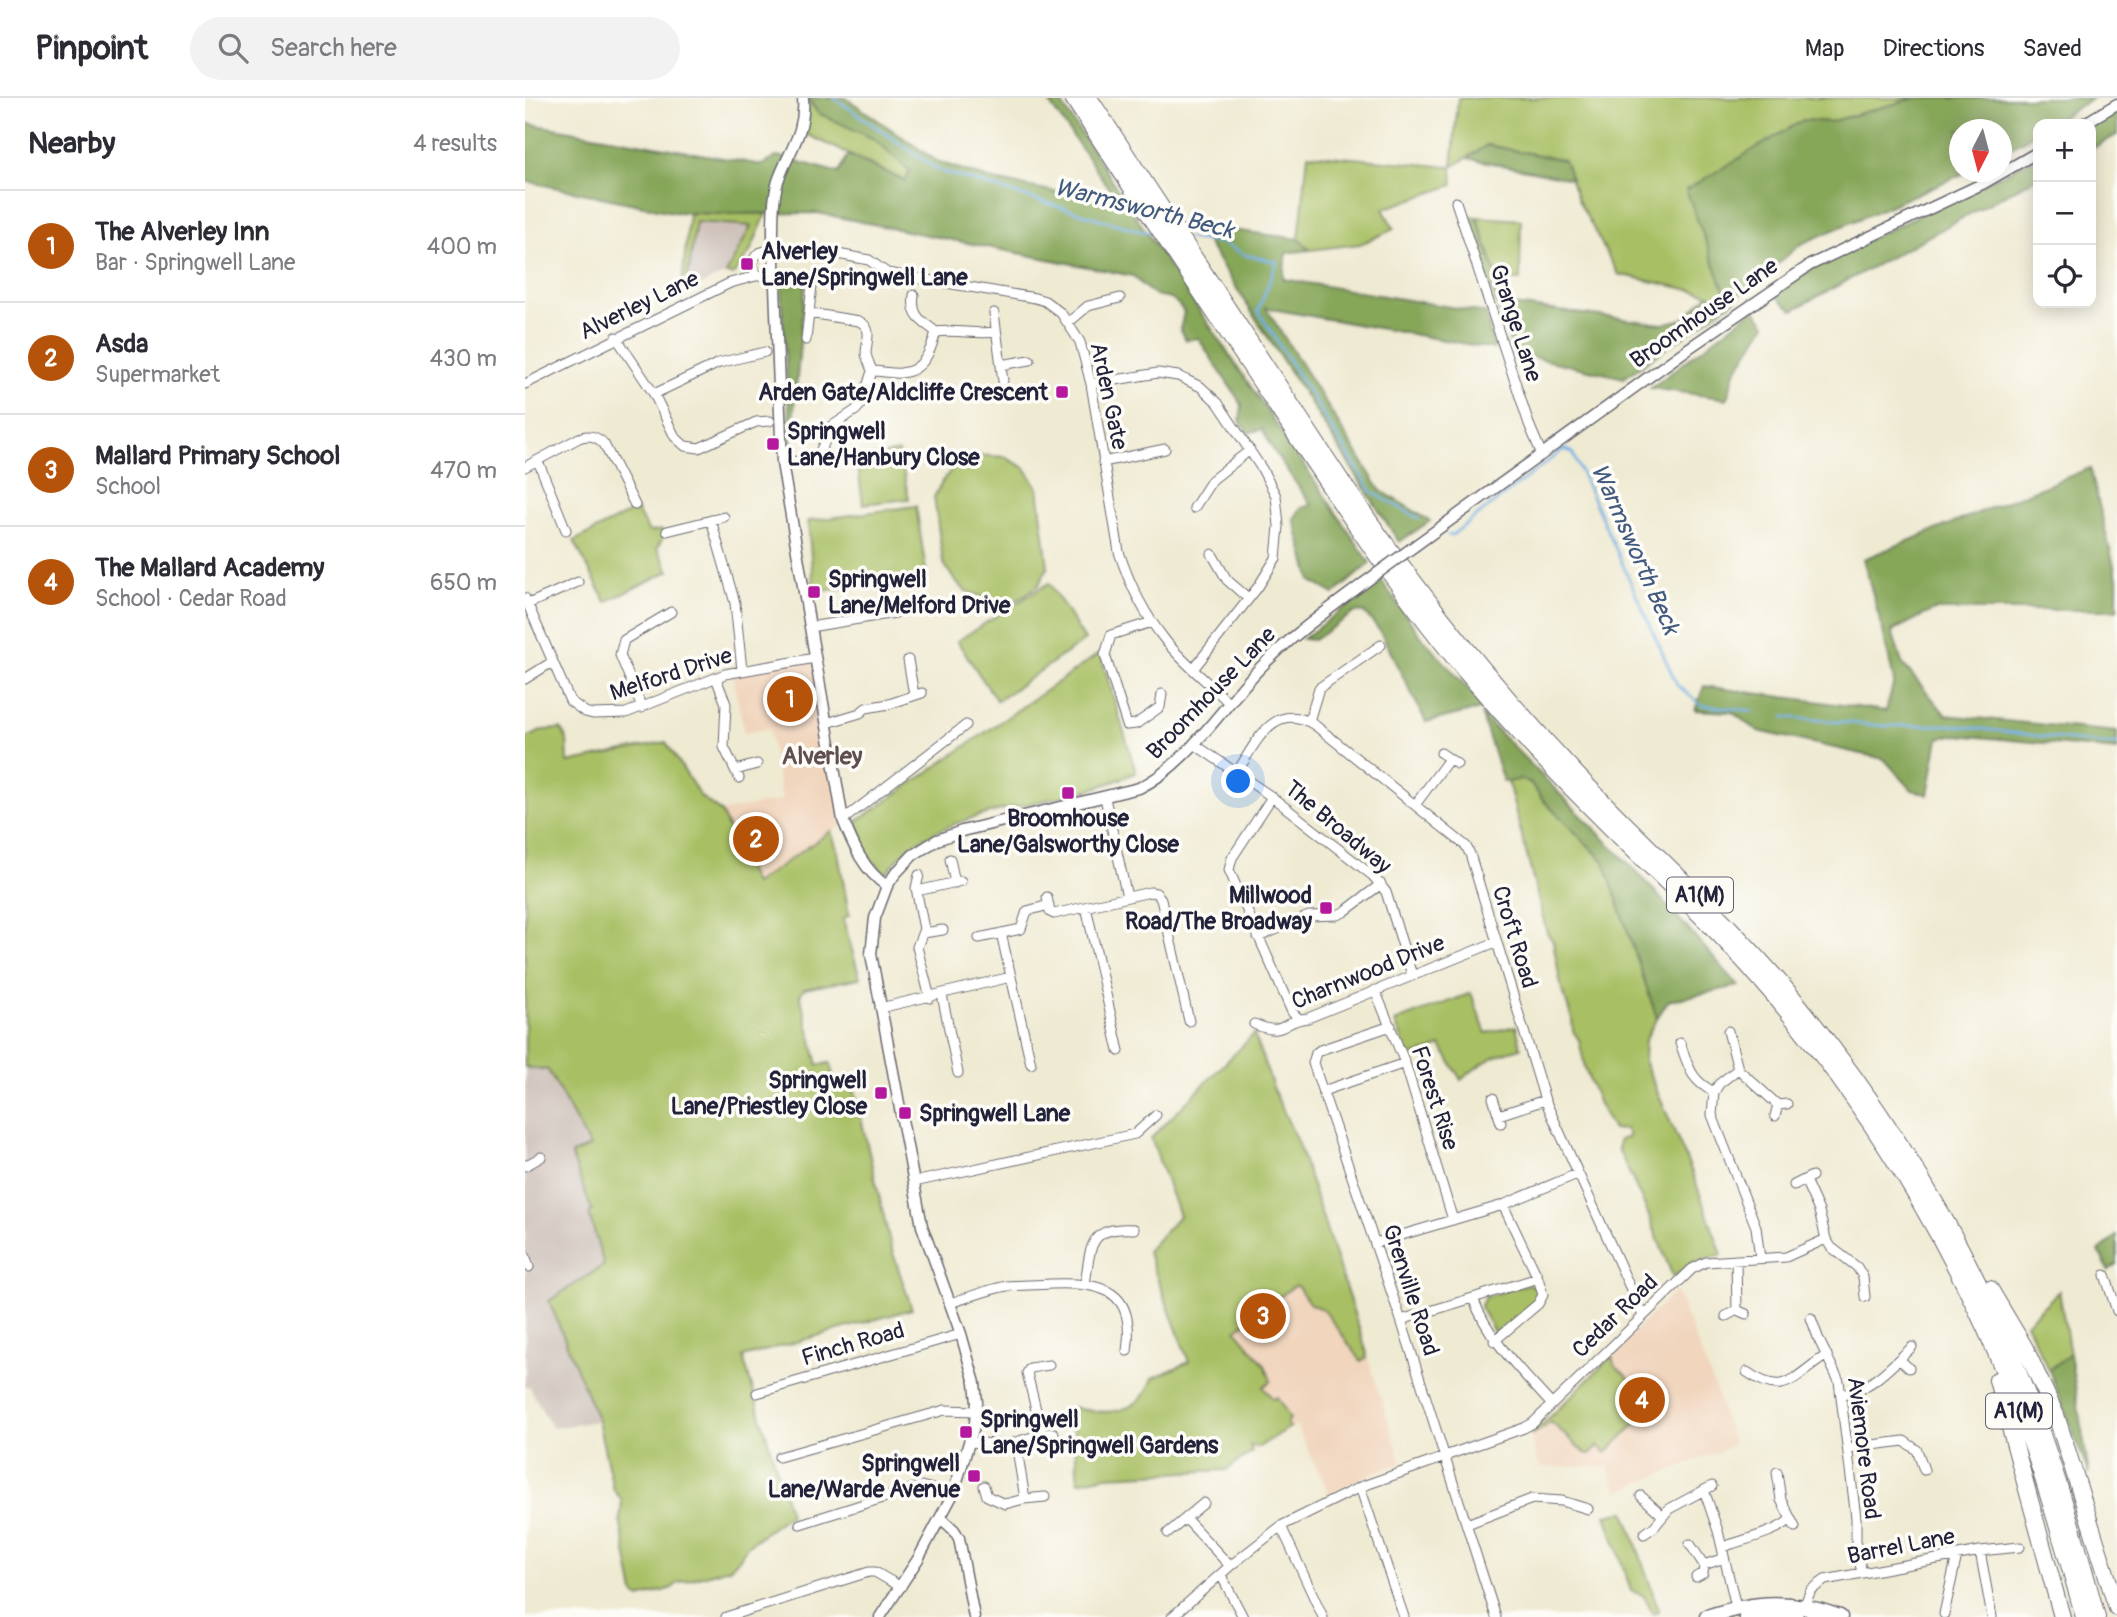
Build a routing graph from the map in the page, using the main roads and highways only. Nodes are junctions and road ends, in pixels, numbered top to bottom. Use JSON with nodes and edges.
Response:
{"nodes":[{"id":1,"x":1073,"y":98,"type":"edge"},
{"id":2,"x":1089,"y":98,"type":"edge"},
{"id":3,"x":1172,"y":235,"type":"junction"},
{"id":4,"x":1932,"y":1211,"type":"junction"},
{"id":5,"x":2117,"y":1608,"type":"edge"},
{"id":6,"x":1741,"y":1612,"type":"edge"},
{"id":7,"x":1800,"y":1612,"type":"edge"},
{"id":8,"x":1707,"y":1617,"type":"edge"},
{"id":9,"x":1840,"y":1617,"type":"edge"},
{"id":10,"x":2062,"y":1617,"type":"edge"},
{"id":11,"x":2084,"y":1617,"type":"edge"},
{"id":12,"x":2098,"y":1617,"type":"edge"}],
"edges":[{"from":1,"to":3,"type":"highway","number":"A1(M)"},
{"from":2,"to":3,"type":"highway","number":"A1(M)"},
{"from":3,"to":4,"type":"highway","number":"A1(M)"},
{"from":4,"to":5,"type":"highway"},
{"from":4,"to":10,"type":"highway"},
{"from":4,"to":11,"type":"highway","number":"A1(M)"},
{"from":4,"to":12,"type":"highway","number":"A1(M)"},
{"from":6,"to":7,"type":"main road"},
{"from":6,"to":8,"type":"main road"},
{"from":7,"to":9,"type":"main road"}]}
